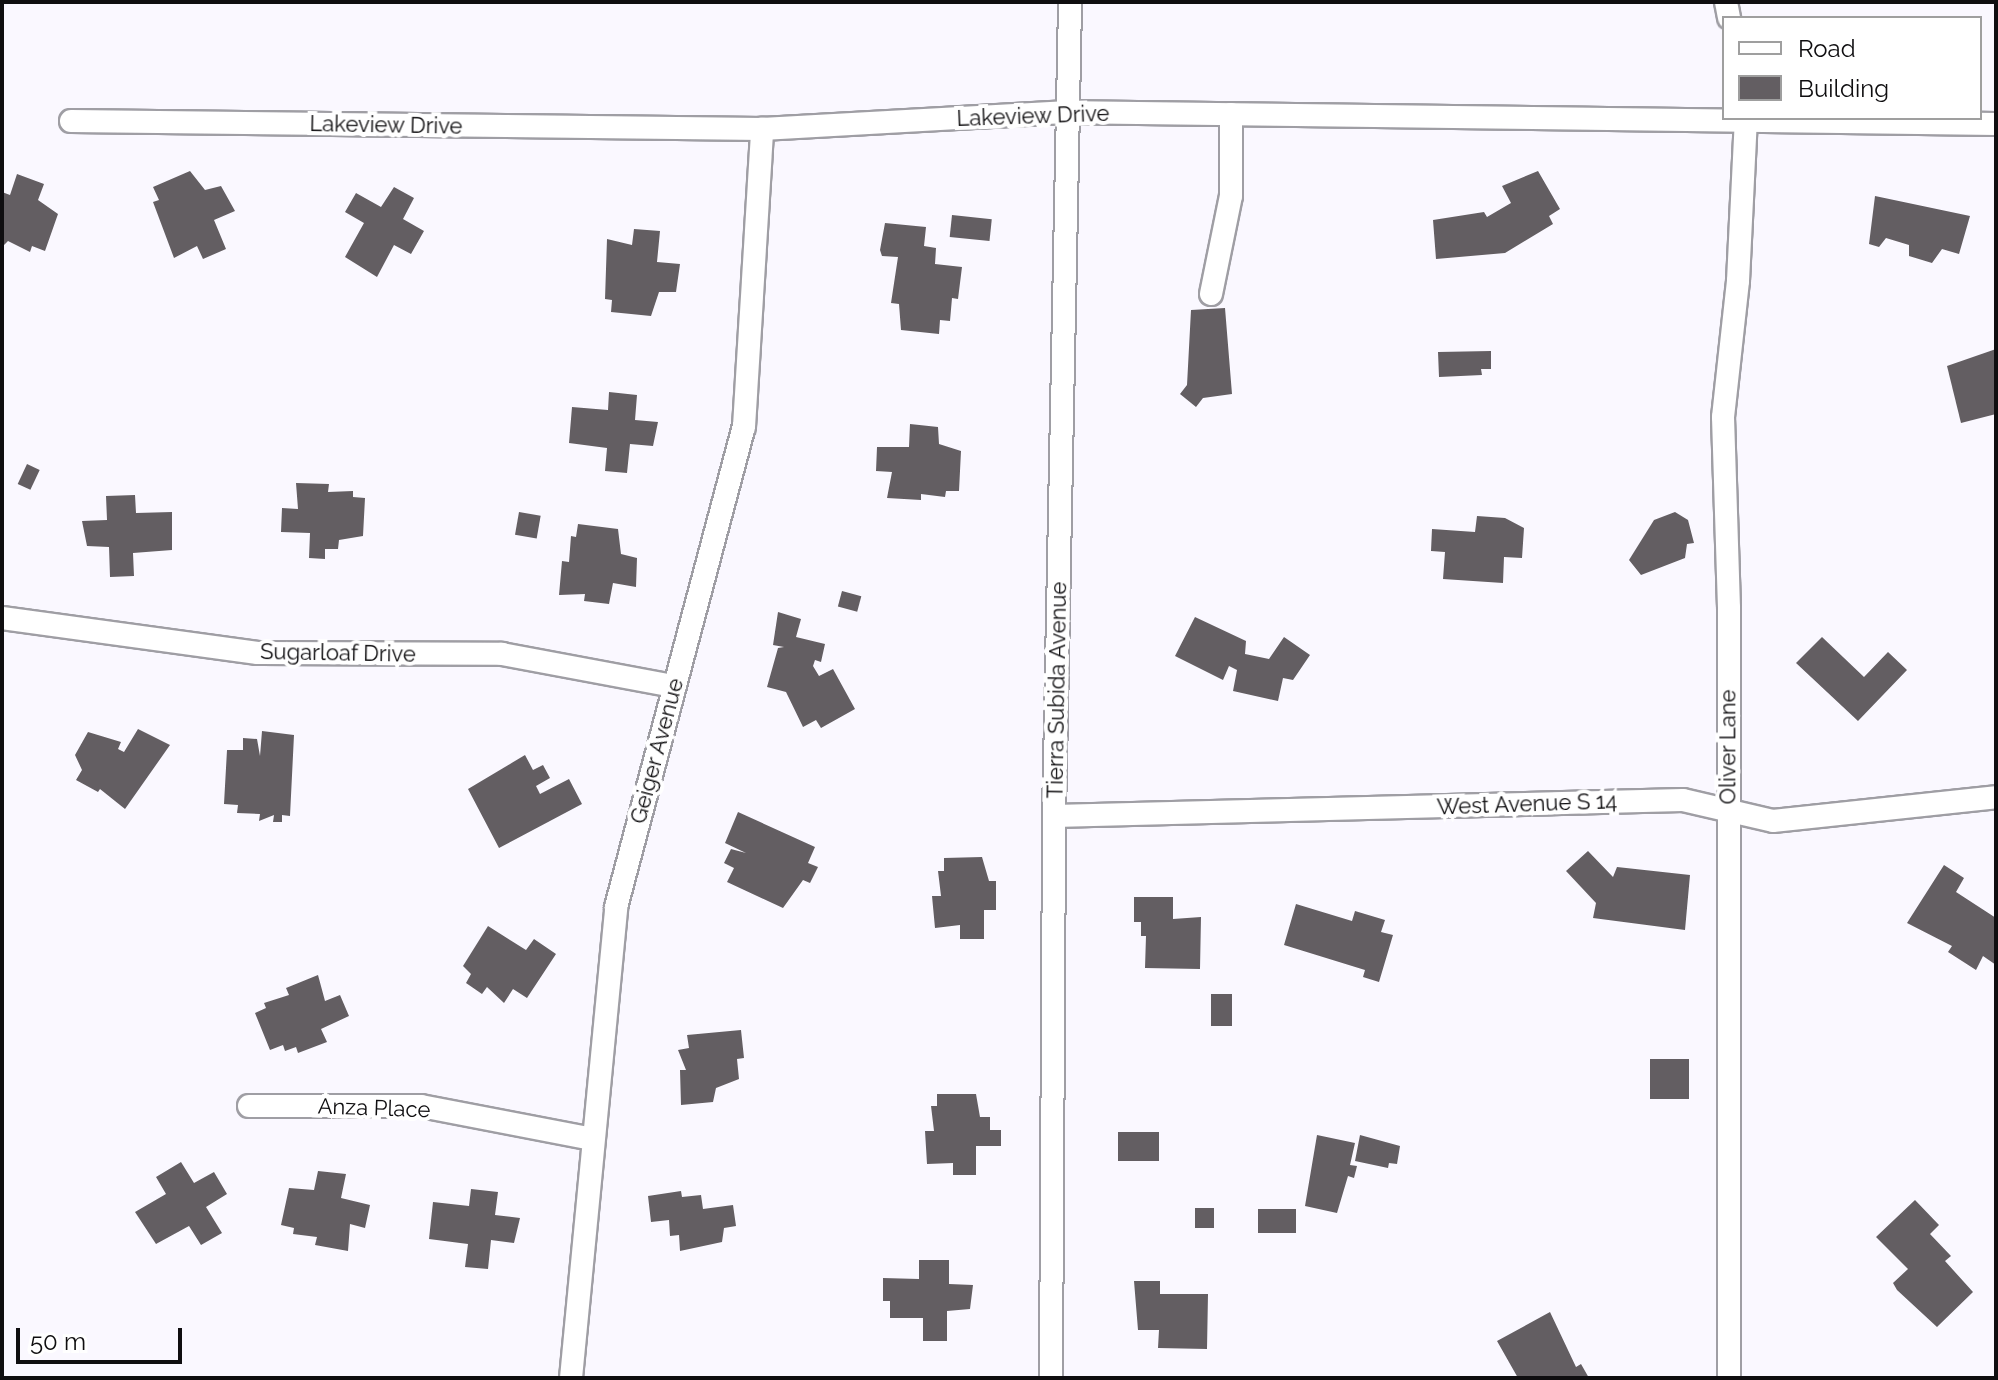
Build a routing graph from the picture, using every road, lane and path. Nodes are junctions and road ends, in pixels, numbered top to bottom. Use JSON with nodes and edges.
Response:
{"nodes":[{"id":1,"x":1070,"y":2,"type":"edge"},
{"id":2,"x":1069,"y":112,"type":"junction"},
{"id":3,"x":1231,"y":114,"type":"junction"},
{"id":4,"x":1722,"y":119,"type":"edge"},
{"id":5,"x":1746,"y":120,"type":"edge"},
{"id":6,"x":1796,"y":120,"type":"edge"},
{"id":7,"x":71,"y":121,"type":"dead end"},
{"id":8,"x":1996,"y":124,"type":"edge"},
{"id":9,"x":762,"y":129,"type":"junction"},
{"id":10,"x":1211,"y":294,"type":"dead end"},
{"id":11,"x":2,"y":618,"type":"edge"},
{"id":12,"x":673,"y":686,"type":"junction"},
{"id":13,"x":1996,"y":797,"type":"edge"},
{"id":14,"x":1728,"y":808,"type":"junction"},
{"id":15,"x":1054,"y":816,"type":"junction"},
{"id":16,"x":249,"y":1106,"type":"dead end"},
{"id":17,"x":592,"y":1139,"type":"junction"},
{"id":18,"x":571,"y":1378,"type":"edge"},
{"id":19,"x":1051,"y":1378,"type":"edge"},
{"id":20,"x":1729,"y":1378,"type":"edge"}],
"edges":[{"from":1,"to":2,"type":"street","name":"Tierra Subida Avenue"},
{"from":2,"to":3,"type":"street","name":"Lakeview Drive"},
{"from":2,"to":9,"type":"street","name":"Lakeview Drive"},
{"from":2,"to":15,"type":"street","name":"Tierra Subida Avenue"},
{"from":3,"to":4,"type":"street","name":"Lakeview Drive"},
{"from":3,"to":10,"type":"street"},
{"from":5,"to":14,"type":"street","name":"Oliver Lane"},
{"from":6,"to":8,"type":"street","name":"Lakeview Drive"},
{"from":7,"to":9,"type":"street","name":"Lakeview Drive"},
{"from":9,"to":12,"type":"street","name":"Geiger Avenue"},
{"from":11,"to":12,"type":"street","name":"Sugarloaf Drive"},
{"from":12,"to":17,"type":"street","name":"Geiger Avenue"},
{"from":13,"to":14,"type":"street","name":"West Avenue S 14"},
{"from":14,"to":15,"type":"street","name":"West Avenue S 14"},
{"from":14,"to":20,"type":"street","name":"Oliver Lane"},
{"from":15,"to":19,"type":"street","name":"Tierra Subida Avenue"},
{"from":16,"to":17,"type":"street","name":"Anza Place"},
{"from":17,"to":18,"type":"street","name":"Geiger Avenue"}]}
